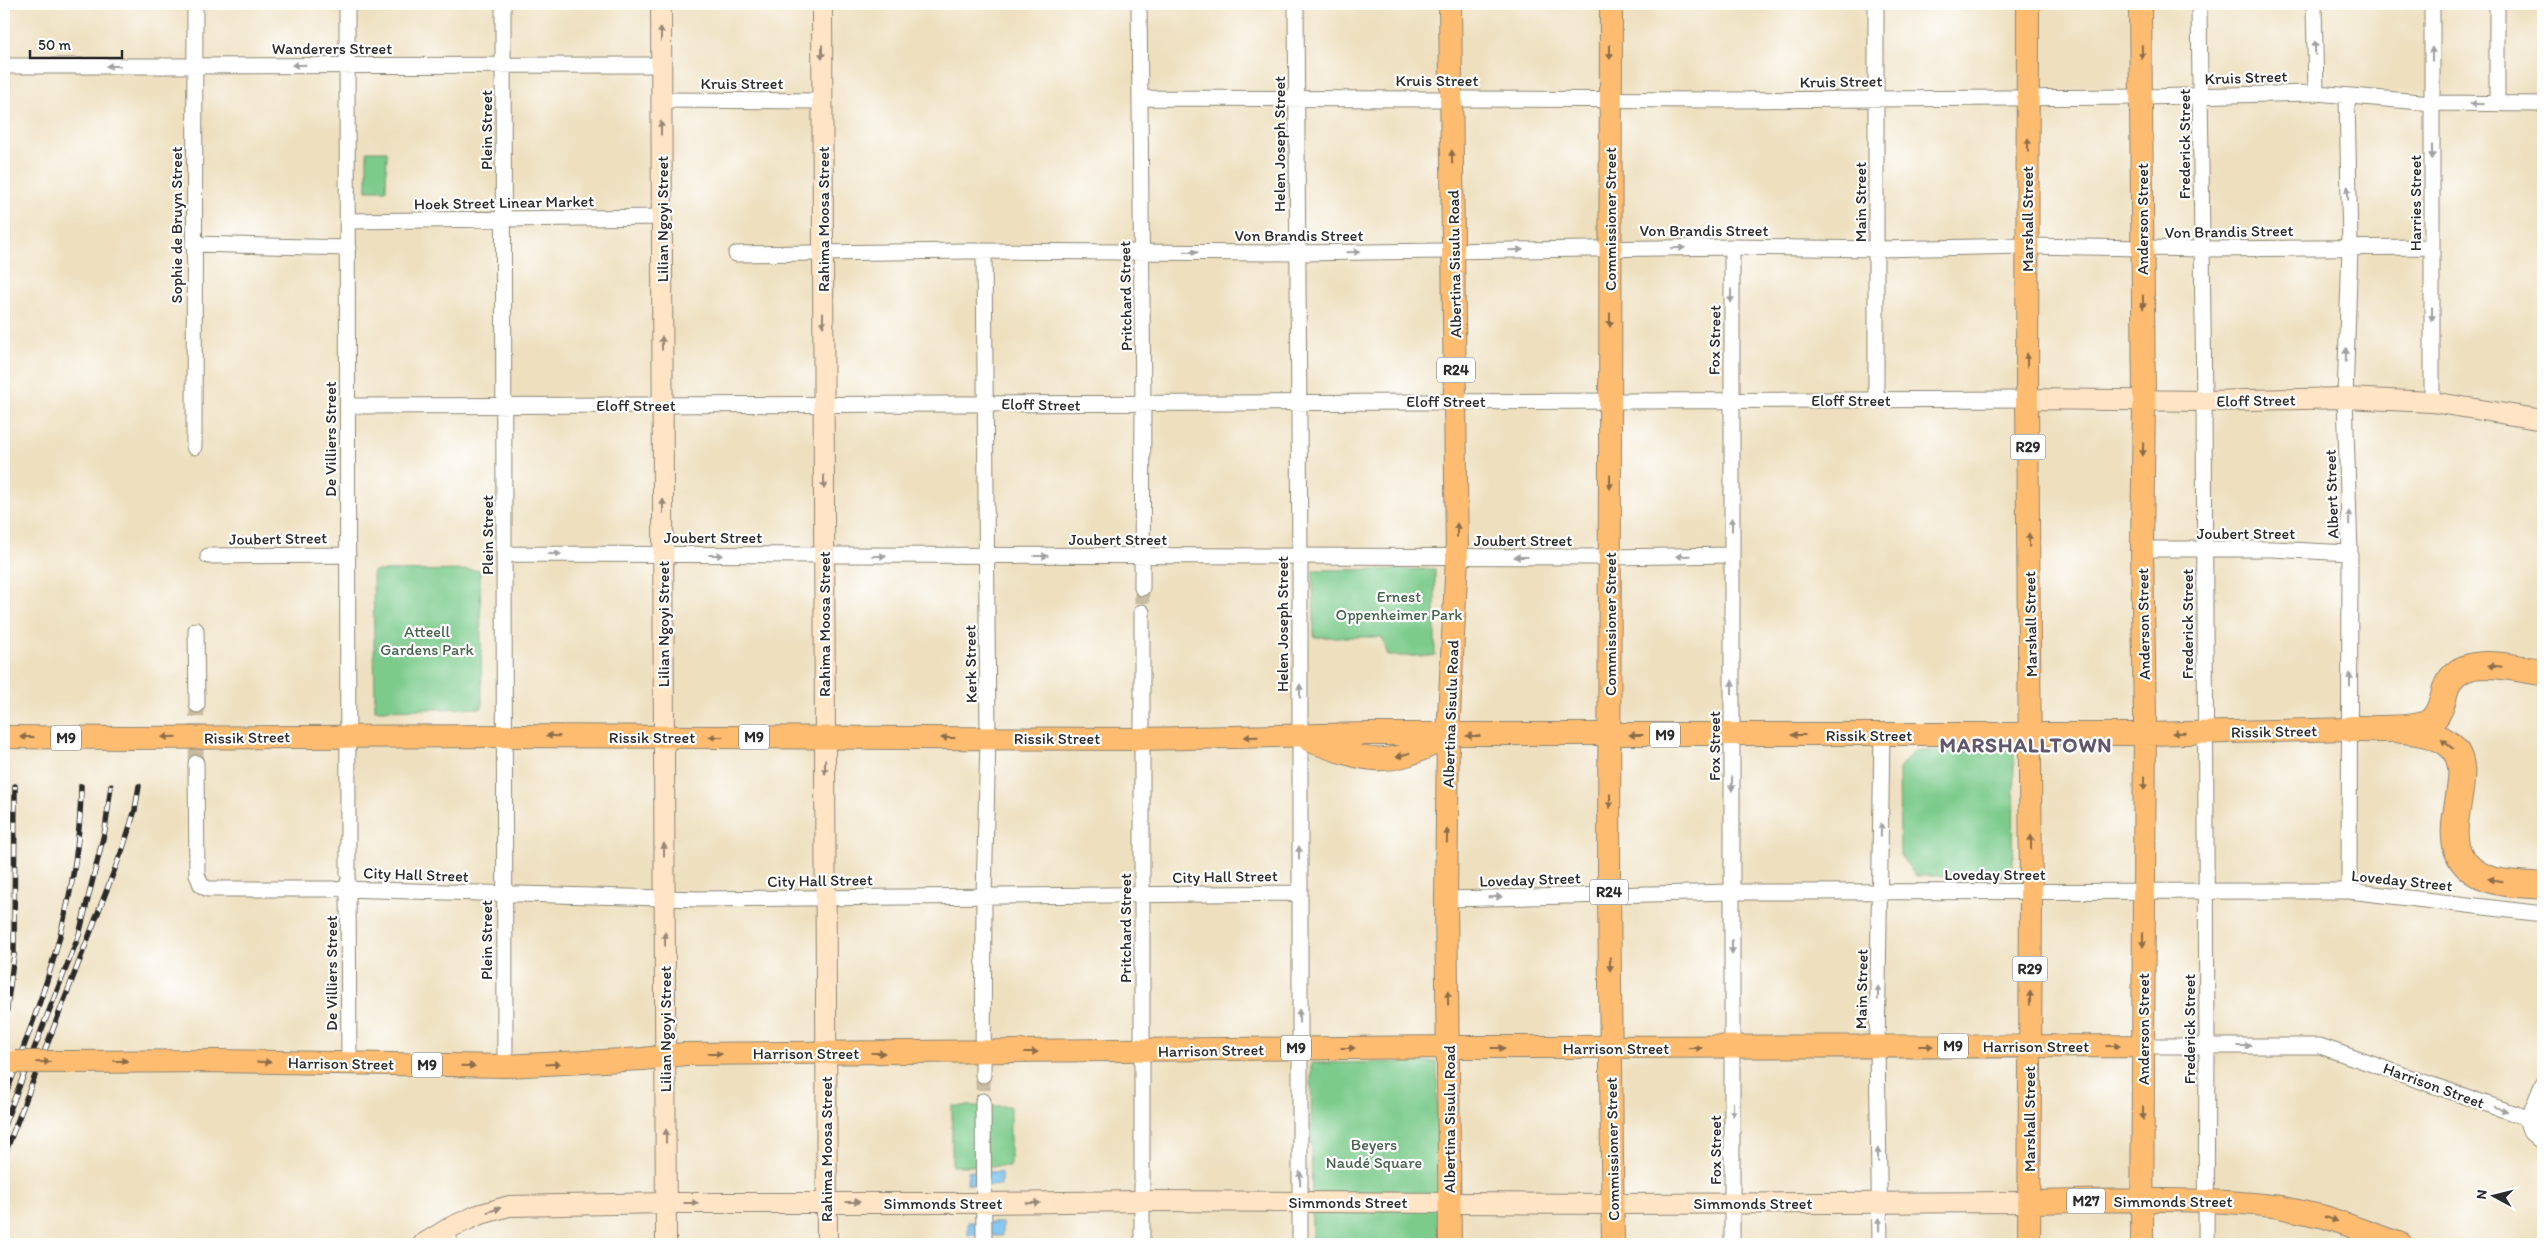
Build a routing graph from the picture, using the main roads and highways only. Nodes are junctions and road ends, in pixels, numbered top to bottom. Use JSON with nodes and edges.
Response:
{"nodes":[{"id":1,"x":1450,"y":4,"type":"edge"},
{"id":2,"x":1611,"y":4,"type":"edge"},
{"id":3,"x":2028,"y":4,"type":"edge"},
{"id":4,"x":2140,"y":4,"type":"edge"},
{"id":5,"x":2543,"y":672,"type":"edge"},
{"id":6,"x":2350,"y":729,"type":"joint"},
{"id":7,"x":2396,"y":729,"type":"junction"},
{"id":8,"x":2030,"y":734,"type":"junction"},
{"id":9,"x":2145,"y":734,"type":"junction"},
{"id":10,"x":1610,"y":735,"type":"junction"},
{"id":11,"x":1448,"y":736,"type":"junction"},
{"id":12,"x":4,"y":737,"type":"edge"},
{"id":13,"x":2543,"y":886,"type":"edge"},
{"id":14,"x":2029,"y":1046,"type":"junction"},
{"id":15,"x":2143,"y":1046,"type":"junction"},
{"id":16,"x":1449,"y":1047,"type":"junction"},
{"id":17,"x":1611,"y":1048,"type":"junction"},
{"id":18,"x":4,"y":1063,"type":"edge"},
{"id":19,"x":2142,"y":1200,"type":"junction"},
{"id":20,"x":2029,"y":1202,"type":"junction"},
{"id":21,"x":1450,"y":1244,"type":"edge"},
{"id":22,"x":1613,"y":1244,"type":"edge"},
{"id":23,"x":2029,"y":1244,"type":"edge"},
{"id":24,"x":2142,"y":1244,"type":"edge"},
{"id":25,"x":2401,"y":1244,"type":"edge"}],
"edges":[{"from":11,"to":1,"type":"main road","name":"Albertina Sisulu Road","number":"R24","one_way":true},
{"from":2,"to":10,"type":"main road","name":"Commissioner Street","number":"R24","one_way":true},
{"from":8,"to":3,"type":"main road","name":"Marshall Street","number":"R29","one_way":true},
{"from":4,"to":9,"type":"main road","name":"Anderson Street","one_way":true},
{"from":5,"to":7,"type":"highway","one_way":true},
{"from":6,"to":7,"type":"highway"},
{"from":6,"to":9,"type":"main road","name":"Rissik Street","number":"M9","one_way":true},
{"from":13,"to":7,"type":"highway","one_way":true},
{"from":8,"to":9,"type":"main road","name":"Rissik Street","number":"M9"},
{"from":8,"to":10,"type":"main road","name":"Rissik Street","number":"M9","one_way":true},
{"from":14,"to":8,"type":"main road","name":"Marshall Street","number":"R29","one_way":true},
{"from":9,"to":15,"type":"main road","name":"Anderson Street","one_way":true},
{"from":10,"to":11,"type":"main road","name":"Rissik Street","number":"M9","one_way":true},
{"from":10,"to":17,"type":"main road","name":"Commissioner Street","number":"R24","one_way":true},
{"from":11,"to":12,"type":"main road","name":"Rissik Street","number":"M9","one_way":true,"bridge":true},
{"from":16,"to":11,"type":"main road","name":"Albertina Sisulu Road","number":"R24","one_way":true},
{"from":14,"to":15,"type":"main road","name":"Harrison Street","number":"M9","one_way":true},
{"from":17,"to":14,"type":"main road","name":"Harrison Street","number":"M9","one_way":true},
{"from":14,"to":20,"type":"main road","name":"Marshall Street","number":"R29"},
{"from":15,"to":19,"type":"main road","name":"Anderson Street","one_way":true},
{"from":16,"to":17,"type":"main road","name":"Harrison Street","number":"M9","one_way":true},
{"from":18,"to":16,"type":"main road","name":"Harrison Street","number":"M9","one_way":true,"bridge":true},
{"from":16,"to":21,"type":"main road","name":"Albertina Sisulu Road","number":"R24"},
{"from":17,"to":22,"type":"main road","name":"Commissioner Street","number":"R24"},
{"from":19,"to":20,"type":"main road","name":"Simmonds Street","number":"M27"},
{"from":19,"to":24,"type":"main road","name":"Anderson Street"},
{"from":19,"to":25,"type":"main road","name":"Simmonds Street","number":"M27","one_way":true},
{"from":20,"to":23,"type":"main road","name":"Marshall Street"}]}
